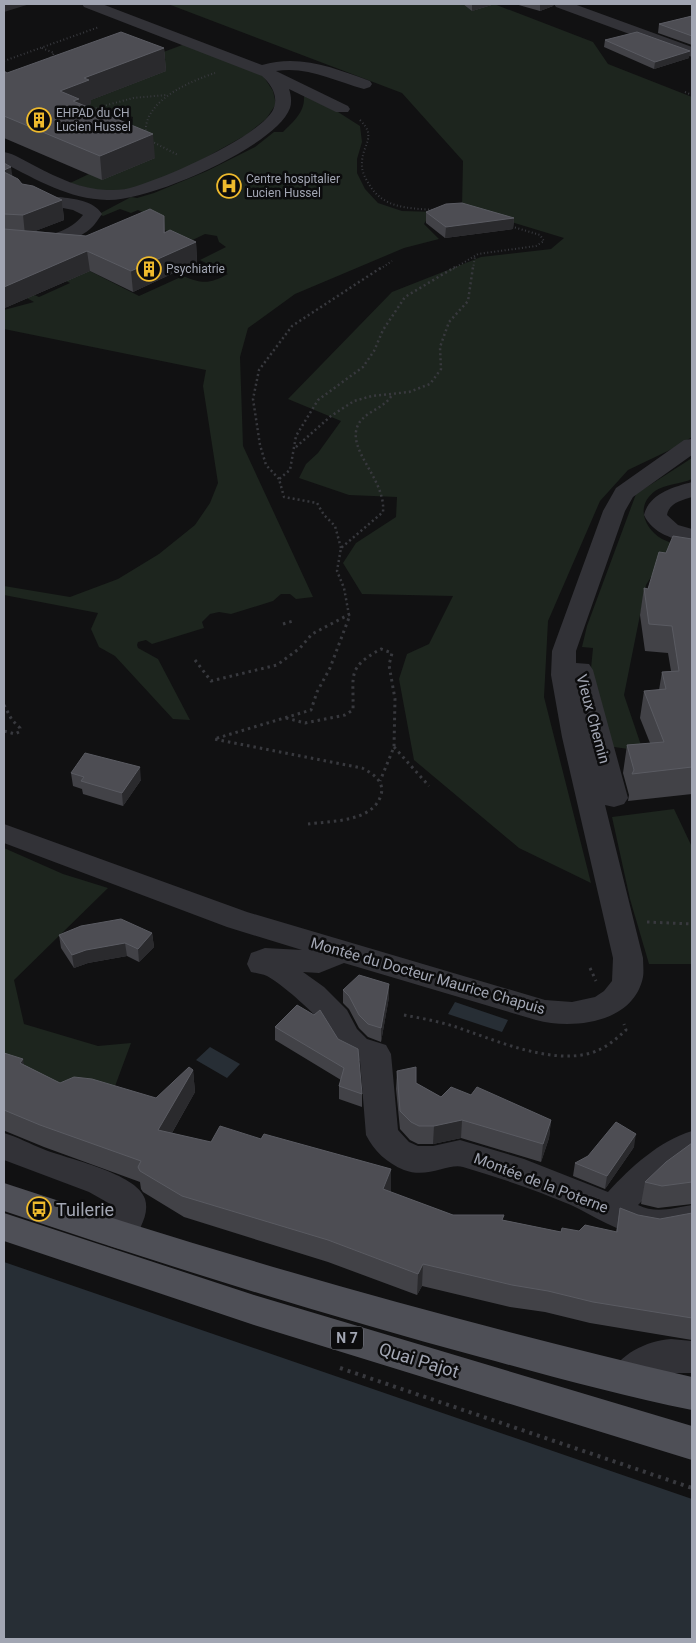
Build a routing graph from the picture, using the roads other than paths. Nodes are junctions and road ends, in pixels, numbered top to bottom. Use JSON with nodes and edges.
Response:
{"nodes":[{"id":1,"x":89,"y":4,"type":"edge"},
{"id":2,"x":561,"y":4,"type":"edge"},
{"id":3,"x":692,"y":52,"type":"edge"},
{"id":4,"x":262,"y":53,"type":"dead end"},
{"id":5,"x":271,"y":69,"type":"junction"},
{"id":6,"x":364,"y":84,"type":"dead end"},
{"id":7,"x":342,"y":109,"type":"road end"},
{"id":8,"x":4,"y":159,"type":"edge"},
{"id":9,"x":58,"y":183,"type":"junction"},
{"id":10,"x":20,"y":184,"type":"edge"},
{"id":11,"x":40,"y":198,"type":"edge"},
{"id":12,"x":105,"y":230,"type":"edge"},
{"id":13,"x":69,"y":233,"type":"junction"},
{"id":14,"x":4,"y":240,"type":"edge"},
{"id":15,"x":692,"y":445,"type":"edge"},
{"id":16,"x":692,"y":489,"type":"edge"},
{"id":17,"x":692,"y":536,"type":"edge"},
{"id":18,"x":564,"y":650,"type":"junction"},
{"id":19,"x":614,"y":798,"type":"dead end"},
{"id":20,"x":4,"y":834,"type":"edge"},
{"id":21,"x":339,"y":951,"type":"junction"},
{"id":22,"x":692,"y":1144,"type":"edge"},
{"id":23,"x":4,"y":1146,"type":"edge"},
{"id":24,"x":4,"y":1197,"type":"edge"},
{"id":25,"x":613,"y":1210,"type":"junction"},
{"id":26,"x":692,"y":1219,"type":"edge"},
{"id":27,"x":4,"y":1227,"type":"edge"},
{"id":28,"x":119,"y":1235,"type":"junction"},
{"id":29,"x":692,"y":1357,"type":"edge"},
{"id":30,"x":626,"y":1378,"type":"junction"},
{"id":31,"x":692,"y":1394,"type":"edge"},
{"id":32,"x":692,"y":1443,"type":"edge"}],
"edges":[{"from":1,"to":5,"type":"street"},
{"from":2,"to":3,"type":"street"},
{"from":4,"to":5,"type":"street"},
{"from":5,"to":6,"type":"street"},
{"from":5,"to":7,"type":"street"},
{"from":5,"to":9,"type":"street"},
{"from":8,"to":9,"type":"street"},
{"from":9,"to":10,"type":"street"},
{"from":11,"to":13,"type":"street"},
{"from":12,"to":13,"type":"street"},
{"from":13,"to":14,"type":"street"},
{"from":15,"to":18,"type":"street"},
{"from":16,"to":17,"type":"street"},
{"from":18,"to":19,"type":"street","name":"Vieux Chemin"},
{"from":18,"to":21,"type":"street","name":"Montée du Docteur Maurice Chapuis"},
{"from":20,"to":21,"type":"street","name":"Montée du Docteur Maurice Chapuis"},
{"from":21,"to":25,"type":"street","name":"Montée de la Poterne"},
{"from":22,"to":25,"type":"street"},
{"from":23,"to":28,"type":"street"},
{"from":24,"to":28,"type":"main road","number":"N 7"},
{"from":25,"to":26,"type":"street","name":"Montée de la Poterne"},
{"from":27,"to":32,"type":"main road","name":"Quai Pajot","number":"N 7"},
{"from":28,"to":30,"type":"main road","number":"N 7"},
{"from":29,"to":30,"type":"street"},
{"from":30,"to":31,"type":"main road","number":"N 7"}]}
